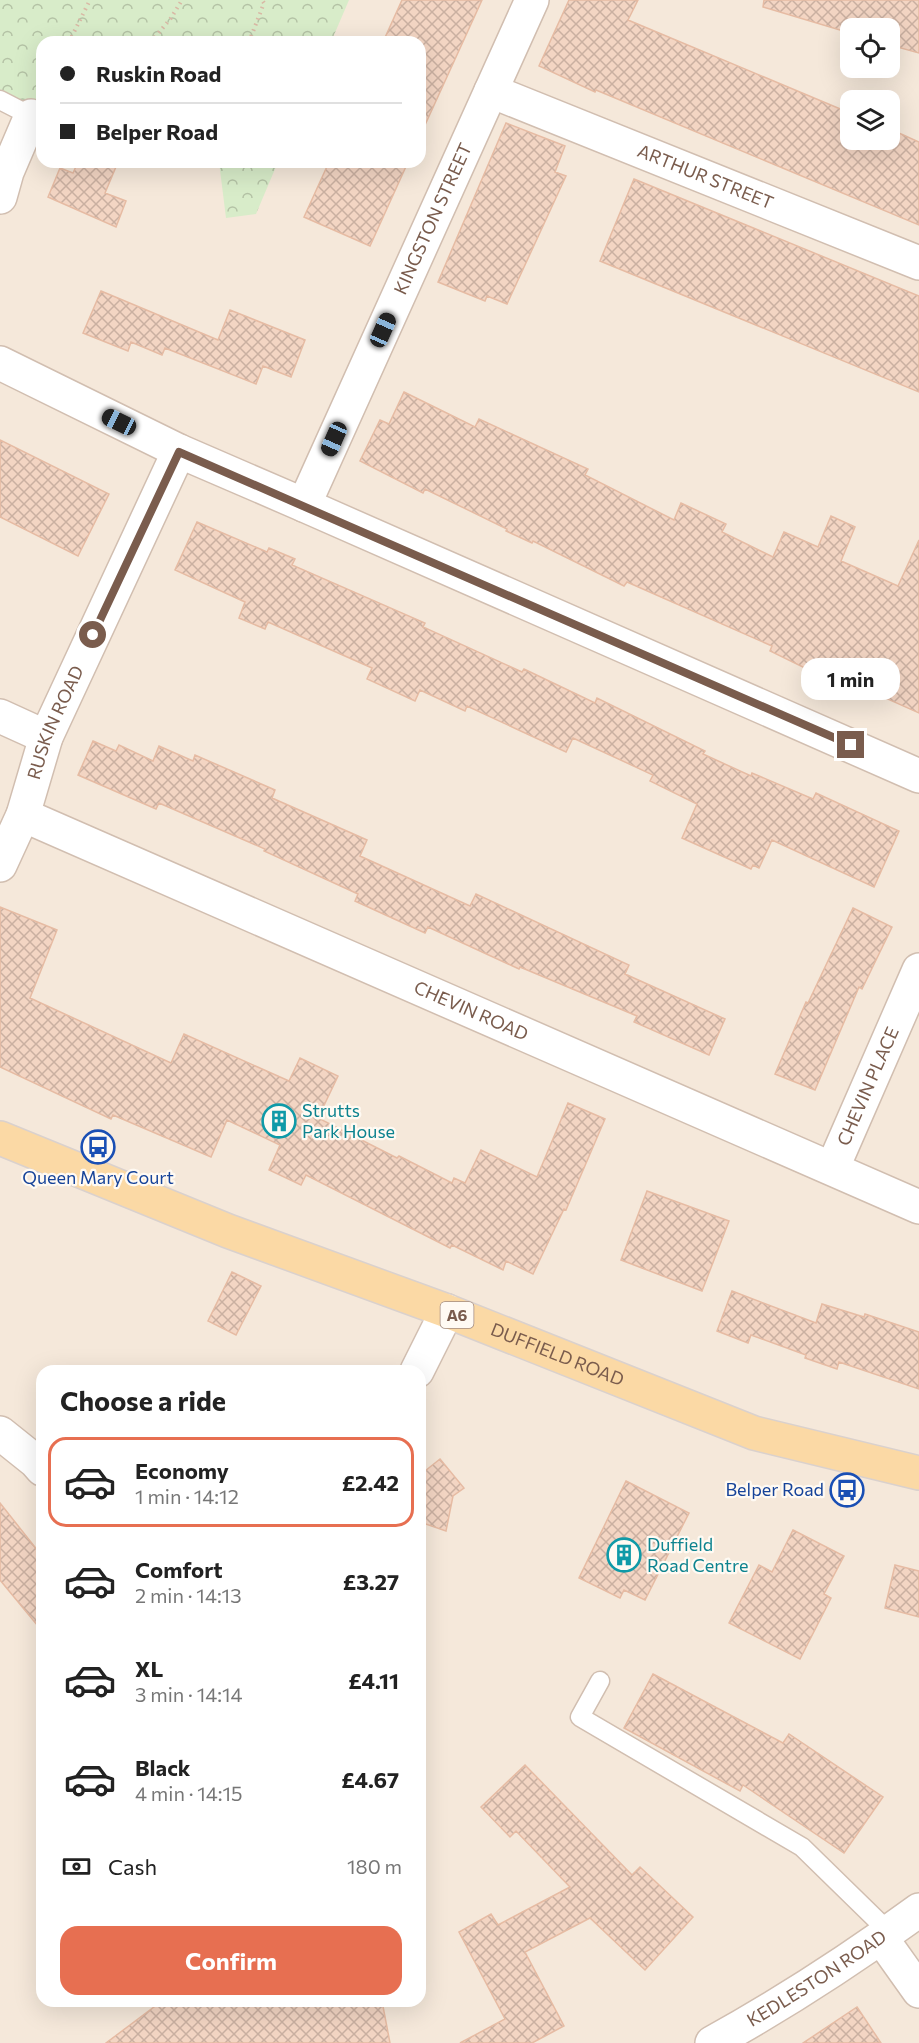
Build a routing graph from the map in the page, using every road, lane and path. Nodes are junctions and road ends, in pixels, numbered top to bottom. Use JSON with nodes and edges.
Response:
{"nodes":[{"id":1,"x":90,"y":0,"type":"edge"},
{"id":2,"x":182,"y":0,"type":"edge"},
{"id":3,"x":262,"y":0,"type":"edge"},
{"id":4,"x":532,"y":0,"type":"edge"},
{"id":5,"x":72,"y":36,"type":"edge"},
{"id":6,"x":156,"y":36,"type":"edge"},
{"id":7,"x":251,"y":36,"type":"edge"},
{"id":8,"x":491,"y":91,"type":"junction"},
{"id":9,"x":0,"y":100,"type":"edge"},
{"id":10,"x":31,"y":117,"type":"joint"},
{"id":11,"x":0,"y":197,"type":"edge"},
{"id":12,"x":919,"y":263,"type":"edge"},
{"id":13,"x":0,"y":363,"type":"edge"},
{"id":14,"x":179,"y":452,"type":"junction"},
{"id":15,"x":304,"y":505,"type":"junction"},
{"id":16,"x":0,"y":716,"type":"edge"},
{"id":17,"x":45,"y":737,"type":"junction"},
{"id":18,"x":919,"y":777,"type":"edge"},
{"id":19,"x":23,"y":815,"type":"junction"},
{"id":20,"x":0,"y":865,"type":"edge"},
{"id":21,"x":919,"y":970,"type":"edge"},
{"id":22,"x":0,"y":1138,"type":"edge"},
{"id":23,"x":833,"y":1167,"type":"junction"},
{"id":24,"x":919,"y":1207,"type":"edge"},
{"id":25,"x":447,"y":1311,"type":"junction"},
{"id":26,"x":420,"y":1365,"type":"edge"},
{"id":27,"x":0,"y":1433,"type":"edge"},
{"id":28,"x":36,"y":1462,"type":"edge"},
{"id":29,"x":919,"y":1473,"type":"edge"},
{"id":30,"x":600,"y":1682,"type":"dead end"},
{"id":31,"x":919,"y":1910,"type":"edge"},
{"id":32,"x":885,"y":1935,"type":"junction"},
{"id":33,"x":919,"y":1991,"type":"edge"},
{"id":34,"x":749,"y":2034,"type":"edge"},
{"id":35,"x":712,"y":2043,"type":"edge"}],
"edges":[{"from":1,"to":5,"type":"path"},
{"from":2,"to":6,"type":"path"},
{"from":3,"to":7,"type":"path"},
{"from":4,"to":8,"type":"street","name":"KINGSTON STREET"},
{"from":8,"to":12,"type":"street","name":"ARTHUR STREET"},
{"from":8,"to":15,"type":"street","name":"KINGSTON STREET"},
{"from":9,"to":10,"type":"lane"},
{"from":10,"to":11,"type":"street"},
{"from":13,"to":14,"type":"street"},
{"from":14,"to":15,"type":"street"},
{"from":14,"to":17,"type":"street","name":"RUSKIN ROAD"},
{"from":15,"to":18,"type":"street"},
{"from":16,"to":17,"type":"street"},
{"from":17,"to":19,"type":"street","name":"RUSKIN ROAD"},
{"from":19,"to":20,"type":"street","name":"RUSKIN ROAD"},
{"from":19,"to":23,"type":"street","name":"CHEVIN ROAD"},
{"from":21,"to":23,"type":"street","name":"CHEVIN PLACE"},
{"from":22,"to":25,"type":"main road","name":"DUFFIELD ROAD","number":"A6"},
{"from":23,"to":24,"type":"street","name":"CHEVIN ROAD"},
{"from":25,"to":26,"type":"street"},
{"from":25,"to":29,"type":"main road","name":"DUFFIELD ROAD","number":"A6"},
{"from":27,"to":28,"type":"street"},
{"from":30,"to":32,"type":"lane"},
{"from":31,"to":32,"type":"street","name":"KEDLESTON ROAD"},
{"from":32,"to":33,"type":"street"},
{"from":32,"to":34,"type":"street","name":"KEDLESTON ROAD"},
{"from":34,"to":35,"type":"street","name":"KEDLESTON ROAD"}]}
